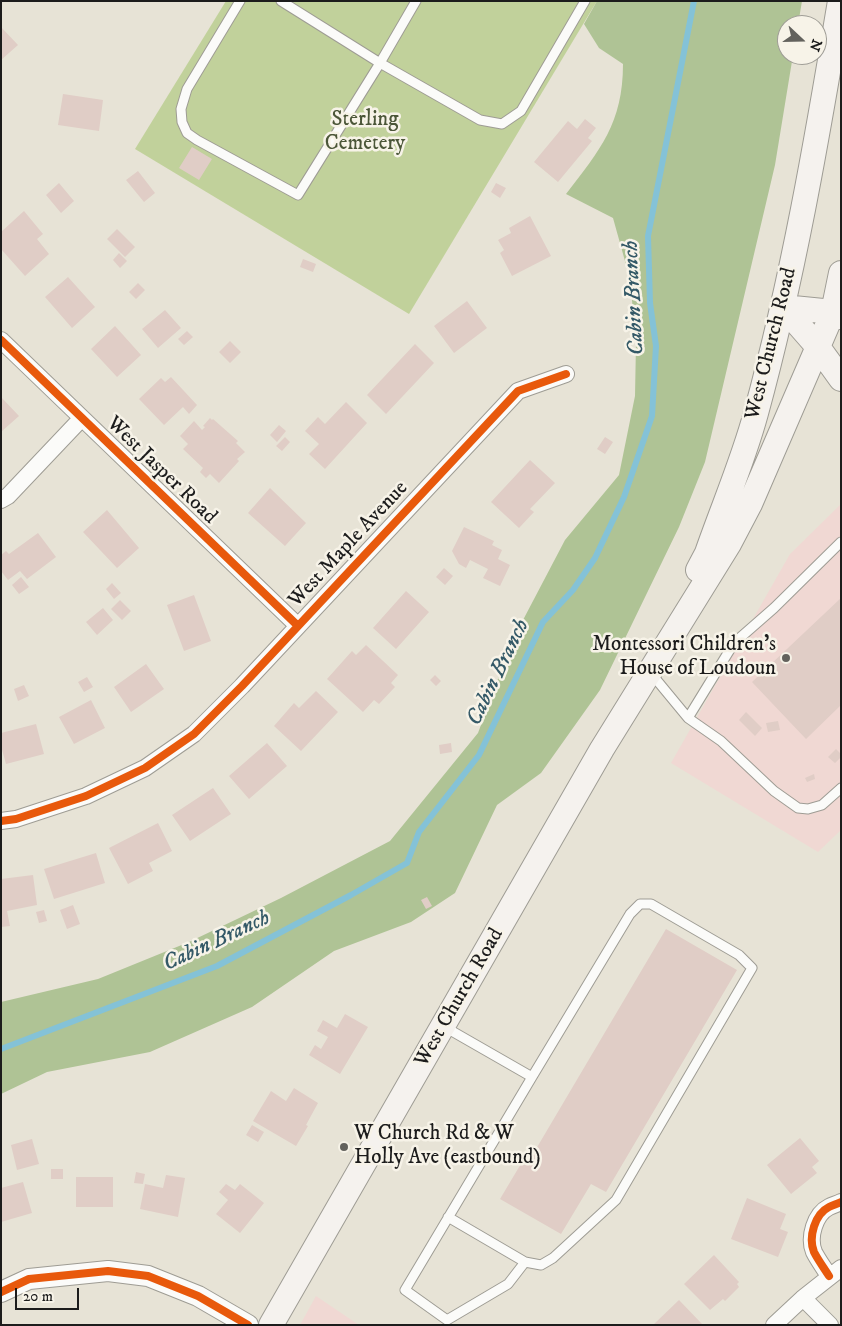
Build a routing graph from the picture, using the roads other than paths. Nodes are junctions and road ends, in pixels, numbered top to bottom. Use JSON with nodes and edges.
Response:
{"nodes":[{"id":1,"x":240,"y":1,"type":"edge"},
{"id":2,"x":282,"y":1,"type":"edge"},
{"id":3,"x":416,"y":1,"type":"edge"},
{"id":4,"x":840,"y":1,"type":"edge"},
{"id":5,"x":584,"y":2,"type":"edge"},
{"id":6,"x":380,"y":63,"type":"junction"},
{"id":7,"x":841,"y":273,"type":"edge"},
{"id":8,"x":783,"y":307,"type":"junction"},
{"id":9,"x":837,"y":314,"type":"edge"},
{"id":10,"x":1,"y":340,"type":"edge"},
{"id":11,"x":818,"y":347,"type":"junction"},
{"id":12,"x":566,"y":374,"type":"dead end"},
{"id":13,"x":841,"y":379,"type":"edge"},
{"id":14,"x":81,"y":419,"type":"junction"},
{"id":15,"x":1,"y":500,"type":"edge"},
{"id":16,"x":841,"y":542,"type":"edge"},
{"id":17,"x":298,"y":625,"type":"junction"},
{"id":18,"x":650,"y":671,"type":"junction"},
{"id":19,"x":688,"y":718,"type":"junction"},
{"id":20,"x":841,"y":788,"type":"edge"},
{"id":21,"x":1,"y":821,"type":"edge"},
{"id":22,"x":443,"y":1026,"type":"junction"},
{"id":23,"x":532,"y":1077,"type":"junction"},
{"id":24,"x":841,"y":1202,"type":"edge"},
{"id":25,"x":448,"y":1217,"type":"junction"},
{"id":26,"x":525,"y":1262,"type":"junction"},
{"id":27,"x":835,"y":1272,"type":"edge"},
{"id":28,"x":1,"y":1292,"type":"edge"},
{"id":29,"x":803,"y":1298,"type":"junction"},
{"id":30,"x":248,"y":1325,"type":"edge"},
{"id":31,"x":271,"y":1325,"type":"edge"},
{"id":32,"x":774,"y":1325,"type":"edge"},
{"id":33,"x":830,"y":1325,"type":"edge"}],
"edges":[{"from":1,"to":6,"type":"lane"},
{"from":2,"to":6,"type":"lane"},
{"from":3,"to":6,"type":"lane"},
{"from":4,"to":8,"type":"main road","name":"West Church Road"},
{"from":5,"to":6,"type":"lane"},
{"from":7,"to":9,"type":"main road","name":"West Church Road"},
{"from":8,"to":9,"type":"main road"},
{"from":8,"to":11,"type":"main road"},
{"from":8,"to":18,"type":"main road","name":"West Church Road"},
{"from":9,"to":11,"type":"main road","name":"West Church Road"},
{"from":10,"to":14,"type":"street","name":"West Jasper Road"},
{"from":11,"to":13,"type":"main road"},
{"from":11,"to":18,"type":"main road","name":"West Church Road"},
{"from":12,"to":17,"type":"street","name":"West Maple Avenue"},
{"from":14,"to":15,"type":"street"},
{"from":14,"to":17,"type":"street","name":"West Jasper Road"},
{"from":16,"to":19,"type":"lane"},
{"from":17,"to":21,"type":"street","name":"West Maple Avenue"},
{"from":18,"to":19,"type":"lane"},
{"from":18,"to":22,"type":"main road","name":"West Church Road"},
{"from":19,"to":20,"type":"lane"},
{"from":22,"to":23,"type":"lane"},
{"from":22,"to":31,"type":"main road","name":"West Church Road"},
{"from":23,"to":25,"type":"lane"},
{"from":23,"to":26,"type":"lane"},
{"from":24,"to":27,"type":"street"},
{"from":25,"to":26,"type":"lane"},
{"from":25,"to":26,"type":"lane"},
{"from":27,"to":29,"type":"street"},
{"from":28,"to":30,"type":"street"},
{"from":29,"to":32,"type":"street"},
{"from":29,"to":33,"type":"street"}]}
